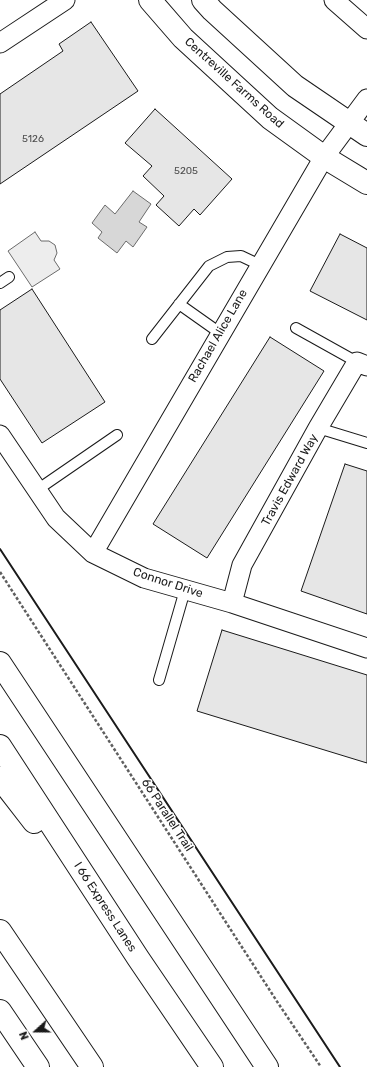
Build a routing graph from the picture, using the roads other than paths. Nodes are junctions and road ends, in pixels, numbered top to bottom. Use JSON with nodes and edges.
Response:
{"nodes":[{"id":1,"x":65,"y":0,"type":"edge"},
{"id":2,"x":150,"y":0,"type":"edge"},
{"id":3,"x":203,"y":0,"type":"edge"},
{"id":4,"x":334,"y":0,"type":"edge"},
{"id":5,"x":367,"y":29,"type":"edge"},
{"id":6,"x":1,"y":40,"type":"edge"},
{"id":7,"x":367,"y":99,"type":"edge"},
{"id":8,"x":349,"y":123,"type":"junction"},
{"id":9,"x":367,"y":135,"type":"edge"},
{"id":10,"x":324,"y":158,"type":"junction"},
{"id":11,"x":367,"y":183,"type":"edge"},
{"id":12,"x":260,"y":265,"type":"junction"},
{"id":13,"x":179,"y":304,"type":"junction"},
{"id":14,"x":296,"y":328,"type":"dead end"},
{"id":15,"x":220,"y":333,"type":"junction"},
{"id":16,"x":152,"y":339,"type":"dead end"},
{"id":17,"x":362,"y":364,"type":"edge"},
{"id":18,"x":318,"y":428,"type":"junction"},
{"id":19,"x":0,"y":435,"type":"edge"},
{"id":20,"x":117,"y":435,"type":"dead end"},
{"id":21,"x":367,"y":443,"type":"edge"},
{"id":22,"x":37,"y":490,"type":"junction"},
{"id":23,"x":93,"y":553,"type":"junction"},
{"id":24,"x":185,"y":590,"type":"junction"},
{"id":25,"x":232,"y":603,"type":"junction"},
{"id":26,"x":367,"y":648,"type":"edge"},
{"id":27,"x":0,"y":663,"type":"edge"},
{"id":28,"x":159,"y":680,"type":"dead end"},
{"id":29,"x":0,"y":746,"type":"edge"},
{"id":30,"x":0,"y":778,"type":"edge"},
{"id":31,"x":0,"y":931,"type":"edge"},
{"id":32,"x":138,"y":958,"type":"junction"},
{"id":33,"x":0,"y":1011,"type":"edge"},
{"id":34,"x":38,"y":1067,"type":"edge"},
{"id":35,"x":92,"y":1067,"type":"edge"},
{"id":36,"x":212,"y":1067,"type":"edge"},
{"id":37,"x":267,"y":1067,"type":"edge"}],
"edges":[{"from":1,"to":6,"type":"street"},
{"from":2,"to":10,"type":"main road","name":"Centreville Farms Road"},
{"from":3,"to":8,"type":"main road"},
{"from":4,"to":5,"type":"street"},
{"from":7,"to":8,"type":"street","name":"Rachael Alice Lane"},
{"from":8,"to":9,"type":"main road"},
{"from":8,"to":10,"type":"street","name":"Rachael Alice Lane"},
{"from":10,"to":11,"type":"main road","name":"Centreville Farms Road"},
{"from":10,"to":12,"type":"street","name":"Rachael Alice Lane"},
{"from":12,"to":13,"type":"lane"},
{"from":12,"to":15,"type":"street","name":"Rachael Alice Lane"},
{"from":13,"to":15,"type":"lane"},
{"from":13,"to":16,"type":"lane"},
{"from":14,"to":17,"type":"lane"},
{"from":15,"to":23,"type":"street","name":"Rachael Alice Lane"},
{"from":17,"to":18,"type":"street","name":"Travis Edward Way"},
{"from":18,"to":21,"type":"lane"},
{"from":18,"to":25,"type":"street","name":"Travis Edward Way"},
{"from":19,"to":22,"type":"street","name":"Connor Drive"},
{"from":20,"to":22,"type":"lane"},
{"from":22,"to":23,"type":"street","name":"Connor Drive"},
{"from":23,"to":24,"type":"street","name":"Connor Drive"},
{"from":24,"to":25,"type":"street","name":"Connor Drive"},
{"from":24,"to":28,"type":"lane"},
{"from":25,"to":26,"type":"street","name":"Connor Drive"},
{"from":27,"to":37,"type":"main road"},
{"from":29,"to":32,"type":"main road","name":"I 66 Express Lanes"},
{"from":30,"to":32,"type":"main road"},
{"from":31,"to":35,"type":"main road"},
{"from":32,"to":36,"type":"main road","name":"I 66 Express Lanes"},
{"from":33,"to":34,"type":"main road"}]}
